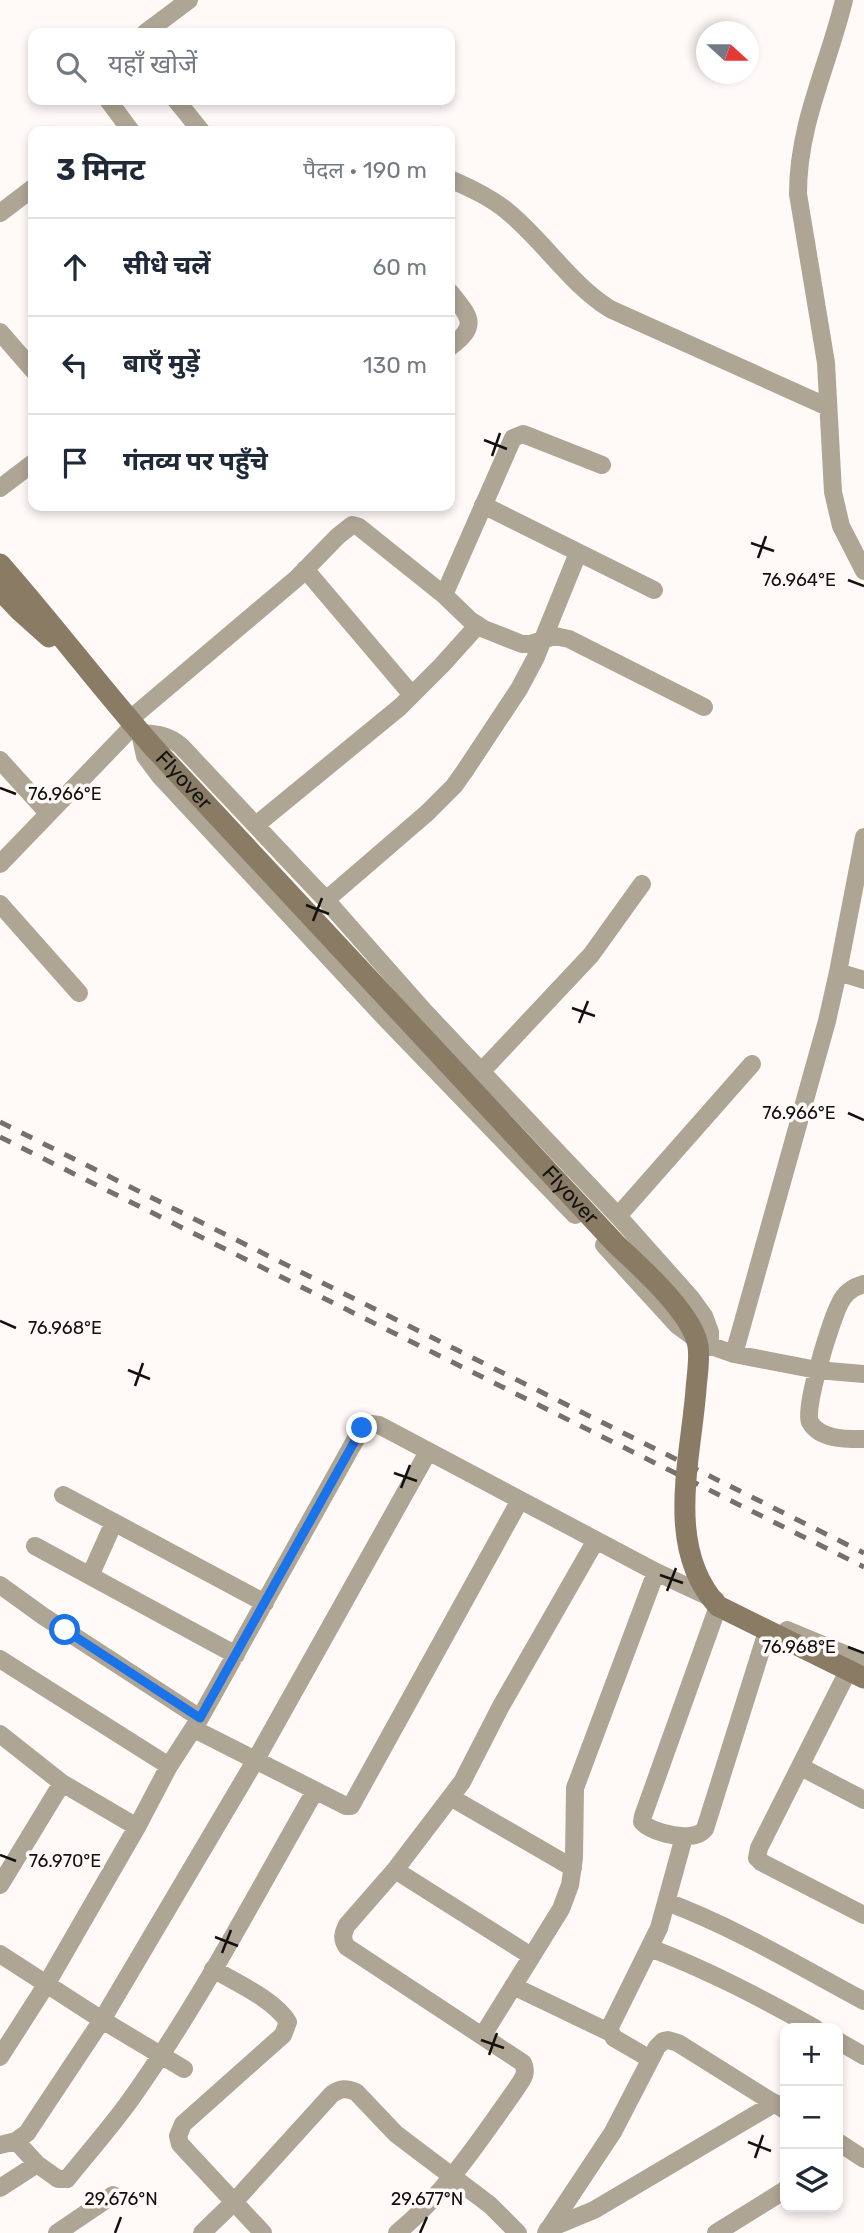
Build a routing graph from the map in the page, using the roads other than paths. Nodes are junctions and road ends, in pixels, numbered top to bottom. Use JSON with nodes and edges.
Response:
{"nodes":[{"id":1,"x":189,"y":0,"type":"edge"},
{"id":2,"x":844,"y":0,"type":"edge"},
{"id":3,"x":152,"y":28,"type":"edge"},
{"id":4,"x":112,"y":105,"type":"edge"},
{"id":5,"x":180,"y":105,"type":"edge"},
{"id":6,"x":127,"y":126,"type":"edge"},
{"id":7,"x":197,"y":126,"type":"edge"},
{"id":8,"x":455,"y":181,"type":"edge"},
{"id":9,"x":28,"y":192,"type":"edge"},
{"id":10,"x":0,"y":213,"type":"edge"},
{"id":11,"x":455,"y":299,"type":"edge"},
{"id":12,"x":0,"y":332,"type":"edge"},
{"id":13,"x":455,"y":343,"type":"edge"},
{"id":14,"x":28,"y":364,"type":"edge"},
{"id":15,"x":828,"y":407,"type":"junction"},
{"id":16,"x":602,"y":465,"type":"dead end"},
{"id":17,"x":28,"y":467,"type":"edge"},
{"id":18,"x":0,"y":488,"type":"edge"},
{"id":19,"x":483,"y":505,"type":"junction"},
{"id":20,"x":578,"y":553,"type":"junction"},
{"id":21,"x":0,"y":564,"type":"edge"},
{"id":22,"x":306,"y":569,"type":"junction"},
{"id":23,"x":864,"y":570,"type":"edge"},
{"id":24,"x":0,"y":590,"type":"edge"},
{"id":25,"x":653,"y":590,"type":"dead end"},
{"id":26,"x":444,"y":595,"type":"junction"},
{"id":27,"x":478,"y":625,"type":"junction"},
{"id":28,"x":545,"y":639,"type":"junction"},
{"id":29,"x":81,"y":663,"type":"junction"},
{"id":30,"x":412,"y":695,"type":"junction"},
{"id":31,"x":704,"y":707,"type":"dead end"},
{"id":32,"x":139,"y":732,"type":"junction"},
{"id":33,"x":0,"y":760,"type":"edge"},
{"id":34,"x":48,"y":813,"type":"junction"},
{"id":35,"x":256,"y":825,"type":"junction"},
{"id":36,"x":864,"y":837,"type":"edge"},
{"id":37,"x":0,"y":864,"type":"edge"},
{"id":38,"x":642,"y":884,"type":"dead end"},
{"id":39,"x":326,"y":900,"type":"junction"},
{"id":40,"x":0,"y":904,"type":"edge"},
{"id":41,"x":838,"y":972,"type":"junction"},
{"id":42,"x":864,"y":980,"type":"edge"},
{"id":43,"x":79,"y":993,"type":"dead end"},
{"id":44,"x":752,"y":1064,"type":"dead end"},
{"id":45,"x":481,"y":1072,"type":"junction"},
{"id":46,"x":618,"y":1216,"type":"junction"},
{"id":47,"x":864,"y":1284,"type":"edge"},
{"id":48,"x":710,"y":1347,"type":"junction"},
{"id":49,"x":734,"y":1354,"type":"junction"},
{"id":50,"x":817,"y":1370,"type":"junction"},
{"id":51,"x":864,"y":1374,"type":"edge"},
{"id":52,"x":864,"y":1439,"type":"edge"},
{"id":53,"x":428,"y":1452,"type":"junction"},
{"id":54,"x":64,"y":1495,"type":"dead end"},
{"id":55,"x":520,"y":1500,"type":"junction"},
{"id":56,"x":114,"y":1522,"type":"junction"},
{"id":57,"x":596,"y":1540,"type":"junction"},
{"id":58,"x":35,"y":1546,"type":"dead end"},
{"id":59,"x":656,"y":1572,"type":"junction"},
{"id":60,"x":90,"y":1576,"type":"junction"},
{"id":61,"x":0,"y":1585,"type":"edge"},
{"id":62,"x":689,"y":1589,"type":"junction"},
{"id":63,"x":265,"y":1603,"type":"junction"},
{"id":64,"x":716,"y":1612,"type":"junction"},
{"id":65,"x":765,"y":1638,"type":"junction"},
{"id":66,"x":236,"y":1655,"type":"junction"},
{"id":67,"x":0,"y":1659,"type":"edge"},
{"id":68,"x":864,"y":1662,"type":"edge"},
{"id":69,"x":855,"y":1678,"type":"edge"},
{"id":70,"x":864,"y":1686,"type":"edge"},
{"id":71,"x":197,"y":1723,"type":"junction"},
{"id":72,"x":3,"y":1743,"type":"edge"},
{"id":73,"x":255,"y":1761,"type":"junction"},
{"id":74,"x":169,"y":1766,"type":"junction"},
{"id":75,"x":801,"y":1767,"type":"junction"},
{"id":76,"x":62,"y":1783,"type":"junction"},
{"id":77,"x":315,"y":1791,"type":"junction"},
{"id":78,"x":452,"y":1798,"type":"junction"},
{"id":79,"x":864,"y":1800,"type":"edge"},
{"id":80,"x":137,"y":1827,"type":"junction"},
{"id":81,"x":684,"y":1837,"type":"junction"},
{"id":82,"x":573,"y":1868,"type":"junction"},
{"id":83,"x":395,"y":1870,"type":"junction"},
{"id":84,"x":0,"y":1885,"type":"edge"},
{"id":85,"x":667,"y":1902,"type":"junction"},
{"id":86,"x":864,"y":1915,"type":"edge"},
{"id":87,"x":650,"y":1948,"type":"junction"},
{"id":88,"x":0,"y":1954,"type":"edge"},
{"id":89,"x":531,"y":1956,"type":"junction"},
{"id":90,"x":213,"y":1969,"type":"junction"},
{"id":91,"x":46,"y":1985,"type":"junction"},
{"id":92,"x":513,"y":1986,"type":"junction"},
{"id":93,"x":864,"y":2001,"type":"edge"},
{"id":94,"x":102,"y":2020,"type":"junction"},
{"id":95,"x":806,"y":2023,"type":"edge"},
{"id":96,"x":609,"y":2032,"type":"junction"},
{"id":97,"x":483,"y":2035,"type":"junction"},
{"id":98,"x":843,"y":2044,"type":"edge"},
{"id":99,"x":160,"y":2055,"type":"junction"},
{"id":100,"x":864,"y":2056,"type":"edge"},
{"id":101,"x":0,"y":2057,"type":"edge"},
{"id":102,"x":650,"y":2059,"type":"junction"},
{"id":103,"x":184,"y":2069,"type":"dead end"},
{"id":104,"x":780,"y":2106,"type":"edge"},
{"id":105,"x":8,"y":2143,"type":"edge"},
{"id":106,"x":37,"y":2164,"type":"junction"},
{"id":107,"x":454,"y":2176,"type":"junction"},
{"id":108,"x":0,"y":2188,"type":"edge"},
{"id":109,"x":780,"y":2193,"type":"edge"},
{"id":110,"x":113,"y":2195,"type":"dead end"},
{"id":111,"x":234,"y":2202,"type":"junction"},
{"id":112,"x":547,"y":2231,"type":"edge"},
{"id":113,"x":57,"y":2233,"type":"edge"},
{"id":114,"x":202,"y":2233,"type":"edge"},
{"id":115,"x":262,"y":2233,"type":"edge"},
{"id":116,"x":397,"y":2233,"type":"edge"},
{"id":117,"x":518,"y":2233,"type":"edge"},
{"id":118,"x":716,"y":2233,"type":"edge"}],
"edges":[{"from":1,"to":3,"type":"street"},
{"from":2,"to":15,"type":"street"},
{"from":4,"to":6,"type":"street"},
{"from":5,"to":7,"type":"street"},
{"from":8,"to":15,"type":"street"},
{"from":9,"to":10,"type":"street"},
{"from":11,"to":13,"type":"street"},
{"from":12,"to":14,"type":"street"},
{"from":15,"to":23,"type":"street"},
{"from":16,"to":19,"type":"street"},
{"from":17,"to":18,"type":"street"},
{"from":19,"to":20,"type":"street"},
{"from":19,"to":26,"type":"street"},
{"from":20,"to":25,"type":"street"},
{"from":20,"to":28,"type":"street"},
{"from":21,"to":29,"type":"main road"},
{"from":22,"to":26,"type":"street"},
{"from":22,"to":30,"type":"street"},
{"from":22,"to":32,"type":"street"},
{"from":24,"to":29,"type":"main road"},
{"from":26,"to":27,"type":"street"},
{"from":27,"to":28,"type":"street"},
{"from":27,"to":30,"type":"street"},
{"from":28,"to":31,"type":"street"},
{"from":28,"to":39,"type":"street"},
{"from":29,"to":32,"type":"main road","name":"Flyover"},
{"from":30,"to":35,"type":"street"},
{"from":32,"to":34,"type":"street"},
{"from":32,"to":35,"type":"street"},
{"from":32,"to":48,"type":"street"},
{"from":32,"to":69,"type":"main road","name":"Flyover","bridge":true},
{"from":33,"to":34,"type":"street"},
{"from":34,"to":37,"type":"street"},
{"from":35,"to":39,"type":"street"},
{"from":36,"to":41,"type":"street"},
{"from":38,"to":45,"type":"street"},
{"from":39,"to":45,"type":"street"},
{"from":40,"to":43,"type":"street"},
{"from":41,"to":42,"type":"street"},
{"from":41,"to":49,"type":"street"},
{"from":44,"to":46,"type":"street"},
{"from":45,"to":46,"type":"street"},
{"from":46,"to":48,"type":"street"},
{"from":47,"to":50,"type":"street"},
{"from":48,"to":49,"type":"street"},
{"from":49,"to":50,"type":"street"},
{"from":50,"to":51,"type":"street"},
{"from":50,"to":52,"type":"street"},
{"from":53,"to":55,"type":"street"},
{"from":53,"to":63,"type":"street"},
{"from":53,"to":73,"type":"street"},
{"from":54,"to":56,"type":"street"},
{"from":55,"to":57,"type":"street"},
{"from":55,"to":77,"type":"street"},
{"from":56,"to":60,"type":"street"},
{"from":56,"to":63,"type":"street"},
{"from":57,"to":59,"type":"street"},
{"from":57,"to":78,"type":"street"},
{"from":58,"to":60,"type":"street"},
{"from":59,"to":62,"type":"street"},
{"from":59,"to":82,"type":"street"},
{"from":60,"to":66,"type":"street"},
{"from":61,"to":71,"type":"street"},
{"from":62,"to":64,"type":"street"},
{"from":62,"to":68,"type":"street"},
{"from":63,"to":66,"type":"street"},
{"from":64,"to":65,"type":"street"},
{"from":64,"to":81,"type":"street"},
{"from":65,"to":69,"type":"street"},
{"from":65,"to":81,"type":"street"},
{"from":66,"to":71,"type":"street"},
{"from":67,"to":74,"type":"street"},
{"from":69,"to":70,"type":"street"},
{"from":69,"to":75,"type":"street"},
{"from":71,"to":73,"type":"street"},
{"from":71,"to":74,"type":"street"},
{"from":72,"to":76,"type":"street"},
{"from":73,"to":77,"type":"street"},
{"from":73,"to":94,"type":"street"},
{"from":74,"to":80,"type":"street"},
{"from":75,"to":79,"type":"street"},
{"from":75,"to":86,"type":"street"},
{"from":76,"to":80,"type":"street"},
{"from":76,"to":84,"type":"street"},
{"from":77,"to":90,"type":"street"},
{"from":78,"to":82,"type":"street"},
{"from":78,"to":83,"type":"street"},
{"from":80,"to":91,"type":"street"},
{"from":81,"to":85,"type":"street"},
{"from":82,"to":89,"type":"street"},
{"from":83,"to":89,"type":"street"},
{"from":83,"to":97,"type":"street"},
{"from":85,"to":87,"type":"street"},
{"from":85,"to":93,"type":"street"},
{"from":87,"to":95,"type":"street"},
{"from":87,"to":96,"type":"street"},
{"from":88,"to":91,"type":"street"},
{"from":89,"to":92,"type":"street"},
{"from":90,"to":99,"type":"street"},
{"from":90,"to":111,"type":"street"},
{"from":91,"to":94,"type":"street"},
{"from":91,"to":101,"type":"street"},
{"from":92,"to":96,"type":"street"},
{"from":92,"to":97,"type":"street"},
{"from":94,"to":99,"type":"street"},
{"from":94,"to":105,"type":"street"},
{"from":96,"to":102,"type":"street"},
{"from":97,"to":107,"type":"street"},
{"from":98,"to":100,"type":"street"},
{"from":99,"to":103,"type":"street"},
{"from":99,"to":106,"type":"street"},
{"from":102,"to":104,"type":"street"},
{"from":102,"to":112,"type":"street"},
{"from":104,"to":112,"type":"street"},
{"from":105,"to":106,"type":"street"},
{"from":106,"to":108,"type":"street"},
{"from":107,"to":111,"type":"street"},
{"from":107,"to":116,"type":"street"},
{"from":107,"to":117,"type":"street"},
{"from":109,"to":118,"type":"street"},
{"from":110,"to":113,"type":"street"},
{"from":111,"to":114,"type":"street"},
{"from":111,"to":115,"type":"street"}]}
